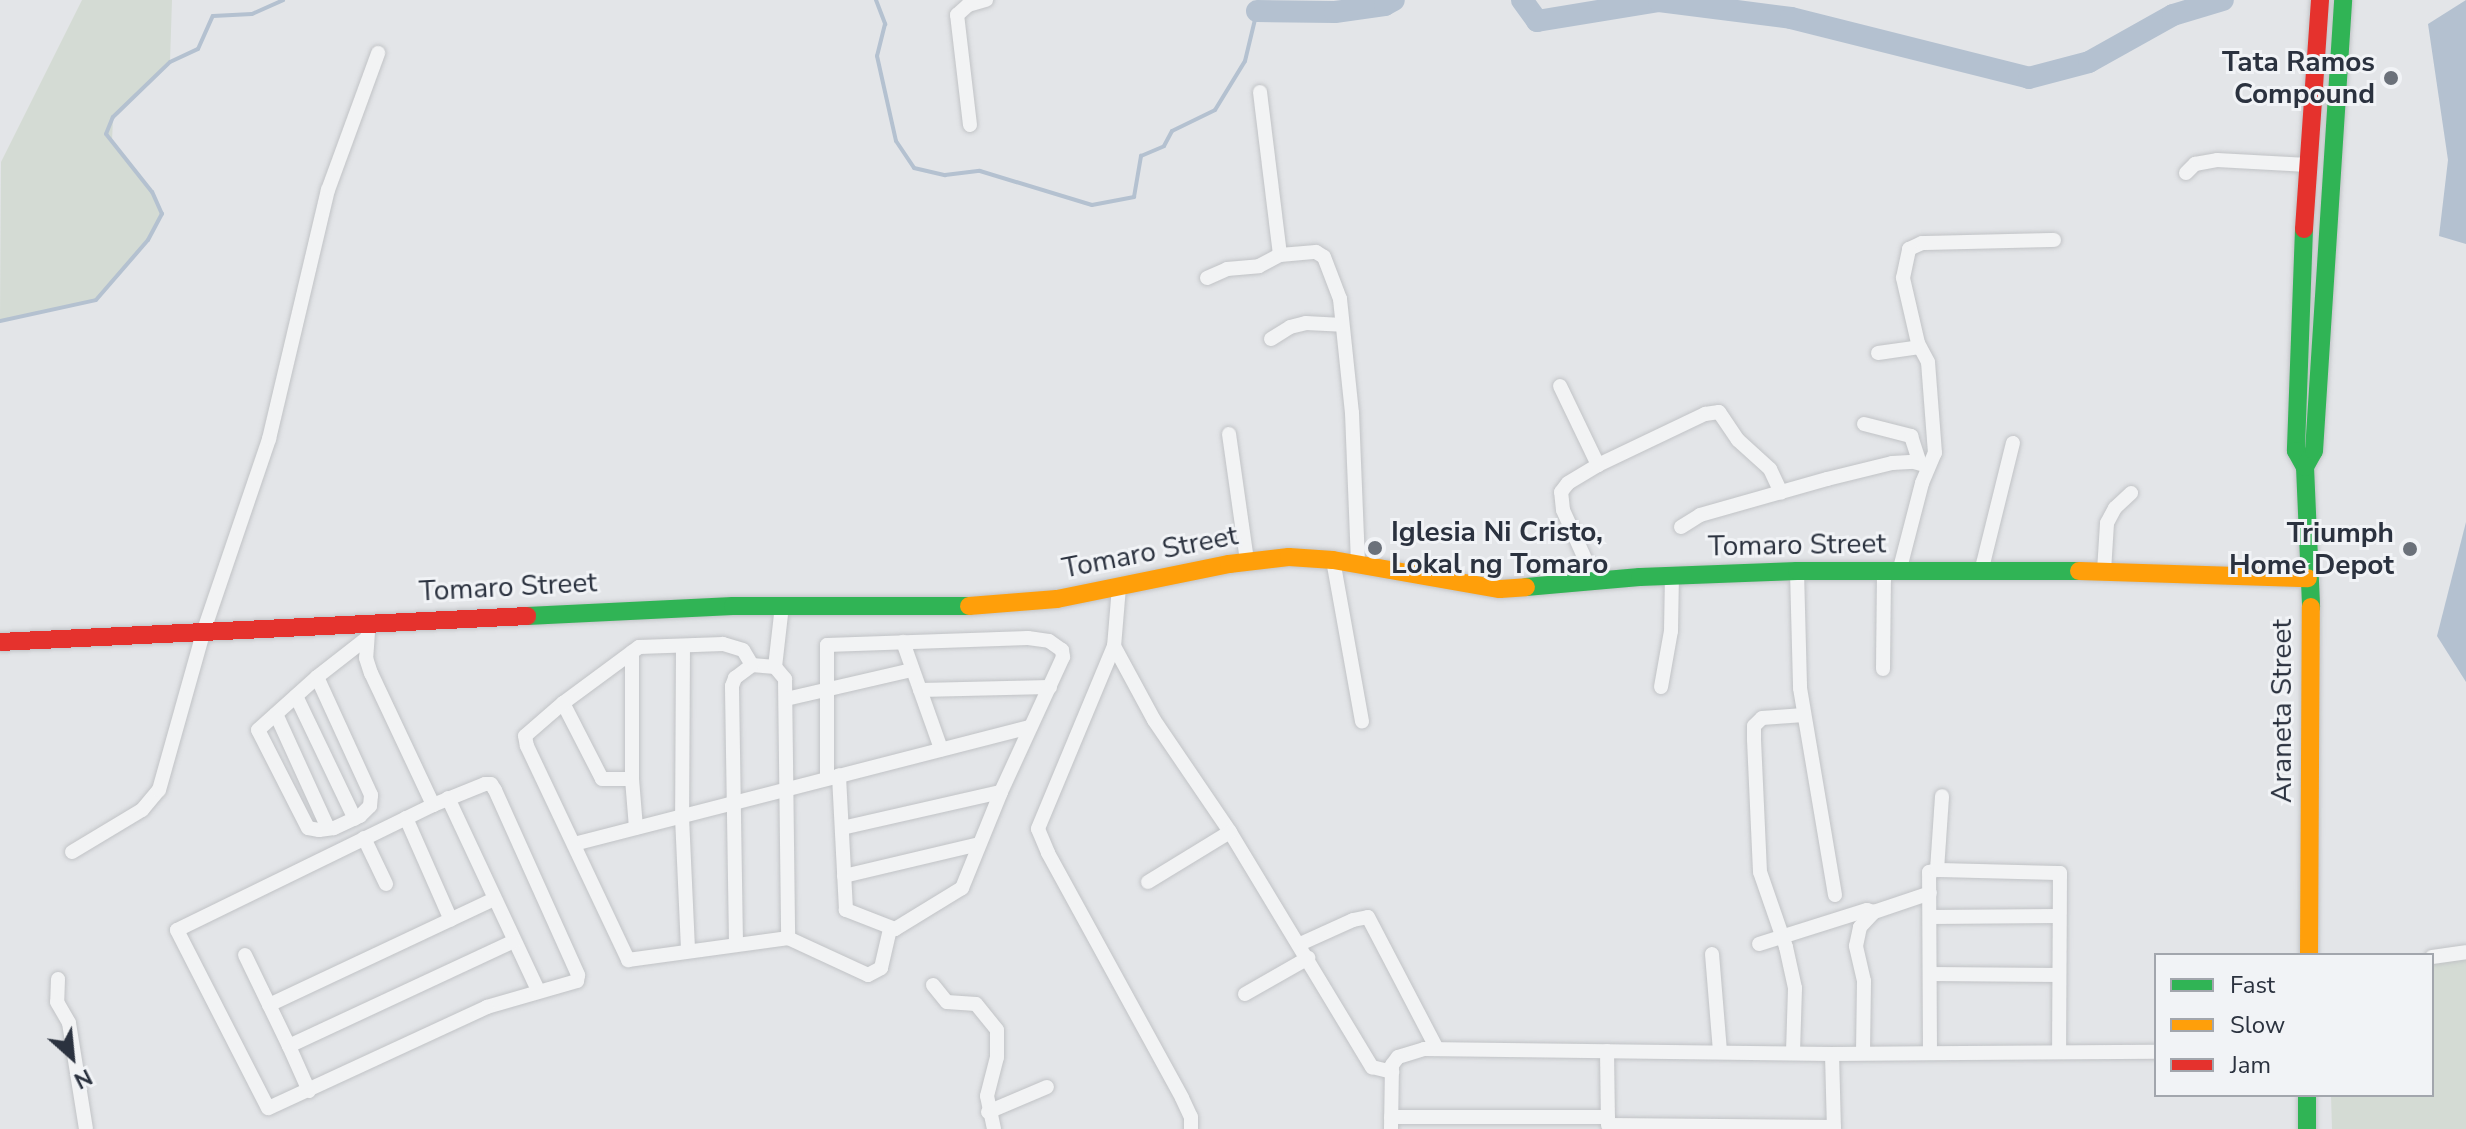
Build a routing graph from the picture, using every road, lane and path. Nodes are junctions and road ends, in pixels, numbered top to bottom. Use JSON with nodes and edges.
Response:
{"nodes":[{"id":1,"x":986,"y":0,"type":"edge"},
{"id":2,"x":2320,"y":0,"type":"edge"},
{"id":3,"x":2342,"y":1,"type":"edge"},
{"id":4,"x":378,"y":53,"type":"dead end"},
{"id":5,"x":1260,"y":92,"type":"dead end"},
{"id":6,"x":970,"y":125,"type":"dead end"},
{"id":7,"x":2308,"y":165,"type":"junction"},
{"id":8,"x":2186,"y":173,"type":"dead end"},
{"id":9,"x":2054,"y":240,"type":"dead end"},
{"id":10,"x":1280,"y":255,"type":"junction"},
{"id":11,"x":1207,"y":278,"type":"dead end"},
{"id":12,"x":1342,"y":325,"type":"junction"},
{"id":13,"x":1271,"y":339,"type":"dead end"},
{"id":14,"x":1920,"y":347,"type":"junction"},
{"id":15,"x":1878,"y":353,"type":"dead end"},
{"id":16,"x":1560,"y":386,"type":"dead end"},
{"id":17,"x":1864,"y":424,"type":"dead end"},
{"id":18,"x":1229,"y":434,"type":"dead end"},
{"id":19,"x":2013,"y":443,"type":"dead end"},
{"id":20,"x":1924,"y":464,"type":"junction"},
{"id":21,"x":1598,"y":465,"type":"junction"},
{"id":22,"x":2305,"y":467,"type":"junction"},
{"id":23,"x":1781,"y":493,"type":"junction"},
{"id":24,"x":2131,"y":493,"type":"dead end"},
{"id":25,"x":1681,"y":527,"type":"dead end"},
{"id":26,"x":1333,"y":560,"type":"junction"},
{"id":27,"x":1247,"y":561,"type":"junction"},
{"id":28,"x":1358,"y":565,"type":"junction"},
{"id":29,"x":1797,"y":571,"type":"junction"},
{"id":30,"x":2104,"y":571,"type":"junction"},
{"id":31,"x":1892,"y":572,"type":"junction"},
{"id":32,"x":1981,"y":572,"type":"junction"},
{"id":33,"x":1672,"y":576,"type":"junction"},
{"id":34,"x":2308,"y":578,"type":"junction"},
{"id":35,"x":1595,"y":581,"type":"junction"},
{"id":36,"x":1119,"y":587,"type":"junction"},
{"id":37,"x":782,"y":606,"type":"junction"},
{"id":38,"x":204,"y":630,"type":"junction"},
{"id":39,"x":368,"y":630,"type":"junction"},
{"id":40,"x":0,"y":642,"type":"edge"},
{"id":41,"x":903,"y":642,"type":"junction"},
{"id":42,"x":683,"y":646,"type":"junction"},
{"id":43,"x":1114,"y":646,"type":"junction"},
{"id":44,"x":632,"y":652,"type":"junction"},
{"id":45,"x":752,"y":665,"type":"junction"},
{"id":46,"x":775,"y":667,"type":"junction"},
{"id":47,"x":1883,"y":669,"type":"dead end"},
{"id":48,"x":912,"y":670,"type":"junction"},
{"id":49,"x":317,"y":677,"type":"junction"},
{"id":50,"x":1050,"y":687,"type":"junction"},
{"id":51,"x":1661,"y":687,"type":"dead end"},
{"id":52,"x":920,"y":690,"type":"junction"},
{"id":53,"x":824,"y":692,"type":"junction"},
{"id":54,"x":296,"y":696,"type":"junction"},
{"id":55,"x":786,"y":699,"type":"junction"},
{"id":56,"x":563,"y":703,"type":"junction"},
{"id":57,"x":276,"y":714,"type":"junction"},
{"id":58,"x":1804,"y":715,"type":"junction"},
{"id":59,"x":1362,"y":721,"type":"dead end"},
{"id":60,"x":1030,"y":727,"type":"junction"},
{"id":61,"x":941,"y":749,"type":"junction"},
{"id":62,"x":833,"y":777,"type":"junction"},
{"id":63,"x":632,"y":779,"type":"junction"},
{"id":64,"x":787,"y":789,"type":"junction"},
{"id":65,"x":1001,"y":792,"type":"junction"},
{"id":66,"x":1942,"y":796,"type":"dead end"},
{"id":67,"x":448,"y":798,"type":"junction"},
{"id":68,"x":733,"y":801,"type":"junction"},
{"id":69,"x":433,"y":805,"type":"junction"},
{"id":70,"x":682,"y":817,"type":"junction"},
{"id":71,"x":406,"y":818,"type":"junction"},
{"id":72,"x":355,"y":819,"type":"junction"},
{"id":73,"x":328,"y":828,"type":"junction"},
{"id":74,"x":636,"y":828,"type":"junction"},
{"id":75,"x":842,"y":828,"type":"junction"},
{"id":76,"x":1230,"y":832,"type":"junction"},
{"id":77,"x":364,"y":838,"type":"junction"},
{"id":78,"x":574,"y":844,"type":"junction"},
{"id":79,"x":979,"y":844,"type":"junction"},
{"id":80,"x":72,"y":852,"type":"dead end"},
{"id":81,"x":1937,"y":870,"type":"junction"},
{"id":82,"x":844,"y":876,"type":"junction"},
{"id":83,"x":1148,"y":882,"type":"dead end"},
{"id":84,"x":386,"y":884,"type":"dead end"},
{"id":85,"x":1930,"y":893,"type":"junction"},
{"id":86,"x":1835,"y":895,"type":"dead end"},
{"id":87,"x":494,"y":899,"type":"junction"},
{"id":88,"x":1874,"y":912,"type":"junction"},
{"id":89,"x":2058,"y":916,"type":"junction"},
{"id":90,"x":1930,"y":917,"type":"junction"},
{"id":91,"x":451,"y":920,"type":"junction"},
{"id":92,"x":890,"y":930,"type":"junction"},
{"id":93,"x":1783,"y":937,"type":"junction"},
{"id":94,"x":788,"y":938,"type":"junction"},
{"id":95,"x":514,"y":941,"type":"junction"},
{"id":96,"x":736,"y":943,"type":"junction"},
{"id":97,"x":1759,"y":944,"type":"dead end"},
{"id":98,"x":688,"y":951,"type":"junction"},
{"id":99,"x":1304,"y":951,"type":"junction"},
{"id":100,"x":2466,"y":952,"type":"edge"},
{"id":101,"x":2309,"y":953,"type":"edge"},
{"id":102,"x":1712,"y":954,"type":"dead end"},
{"id":103,"x":245,"y":955,"type":"dead end"},
{"id":104,"x":2434,"y":957,"type":"edge"},
{"id":105,"x":1930,"y":974,"type":"junction"},
{"id":106,"x":2059,"y":975,"type":"junction"},
{"id":107,"x":58,"y":979,"type":"dead end"},
{"id":108,"x":933,"y":985,"type":"dead end"},
{"id":109,"x":538,"y":990,"type":"junction"},
{"id":110,"x":1245,"y":994,"type":"dead end"},
{"id":111,"x":269,"y":1005,"type":"junction"},
{"id":112,"x":289,"y":1046,"type":"junction"},
{"id":113,"x":1437,"y":1049,"type":"junction"},
{"id":114,"x":1607,"y":1051,"type":"junction"},
{"id":115,"x":1720,"y":1051,"type":"junction"},
{"id":116,"x":1793,"y":1052,"type":"junction"},
{"id":117,"x":2059,"y":1052,"type":"junction"},
{"id":118,"x":2154,"y":1052,"type":"edge"},
{"id":119,"x":1863,"y":1053,"type":"junction"},
{"id":120,"x":1930,"y":1053,"type":"junction"},
{"id":121,"x":1832,"y":1054,"type":"junction"},
{"id":122,"x":1392,"y":1072,"type":"junction"},
{"id":123,"x":1047,"y":1087,"type":"dead end"},
{"id":124,"x":309,"y":1091,"type":"junction"},
{"id":125,"x":2307,"y":1097,"type":"edge"},
{"id":126,"x":988,"y":1112,"type":"junction"},
{"id":127,"x":1528,"y":1122,"type":"edge"},
{"id":128,"x":1391,"y":1123,"type":"edge"},
{"id":129,"x":1458,"y":1123,"type":"edge"},
{"id":130,"x":1608,"y":1124,"type":"edge"},
{"id":131,"x":1687,"y":1128,"type":"edge"},
{"id":132,"x":1756,"y":1128,"type":"edge"},
{"id":133,"x":1834,"y":1128,"type":"edge"},
{"id":134,"x":86,"y":1129,"type":"edge"},
{"id":135,"x":994,"y":1129,"type":"edge"},
{"id":136,"x":1191,"y":1129,"type":"edge"},
{"id":137,"x":2307,"y":1129,"type":"edge"}],
"edges":[{"from":1,"to":6,"type":"street"},
{"from":2,"to":7,"type":"street","name":"Araneta Street"},
{"from":3,"to":22,"type":"street","name":"Araneta Street"},
{"from":4,"to":38,"type":"street"},
{"from":5,"to":10,"type":"street"},
{"from":7,"to":8,"type":"street"},
{"from":7,"to":22,"type":"street","name":"Araneta Street"},
{"from":9,"to":14,"type":"street"},
{"from":10,"to":11,"type":"street"},
{"from":10,"to":12,"type":"street"},
{"from":12,"to":13,"type":"street"},
{"from":12,"to":28,"type":"street"},
{"from":14,"to":15,"type":"street"},
{"from":14,"to":20,"type":"street"},
{"from":16,"to":21,"type":"street"},
{"from":17,"to":20,"type":"street"},
{"from":18,"to":27,"type":"street"},
{"from":19,"to":32,"type":"street"},
{"from":20,"to":23,"type":"street"},
{"from":20,"to":31,"type":"street"},
{"from":21,"to":23,"type":"street"},
{"from":21,"to":35,"type":"street"},
{"from":22,"to":34,"type":"street","name":"Araneta Street"},
{"from":23,"to":25,"type":"street"},
{"from":24,"to":30,"type":"street"},
{"from":26,"to":27,"type":"street","name":"Tomaro Street"},
{"from":26,"to":28,"type":"street","name":"Tomaro Street"},
{"from":26,"to":59,"type":"street"},
{"from":27,"to":36,"type":"street","name":"Tomaro Street"},
{"from":28,"to":35,"type":"street","name":"Tomaro Street"},
{"from":29,"to":31,"type":"street","name":"Tomaro Street"},
{"from":29,"to":33,"type":"street","name":"Tomaro Street"},
{"from":29,"to":58,"type":"street"},
{"from":30,"to":32,"type":"street","name":"Tomaro Street"},
{"from":30,"to":34,"type":"street","name":"Tomaro Street"},
{"from":31,"to":32,"type":"street","name":"Tomaro Street"},
{"from":31,"to":47,"type":"street"},
{"from":33,"to":35,"type":"street","name":"Tomaro Street"},
{"from":33,"to":51,"type":"street"},
{"from":34,"to":101,"type":"street","name":"Araneta Street"},
{"from":36,"to":37,"type":"street","name":"Tomaro Street"},
{"from":36,"to":43,"type":"street"},
{"from":37,"to":39,"type":"street","name":"Tomaro Street"},
{"from":37,"to":46,"type":"street"},
{"from":38,"to":39,"type":"street","name":"Tomaro Street"},
{"from":38,"to":40,"type":"street","name":"Tomaro Street"},
{"from":38,"to":80,"type":"street"},
{"from":39,"to":49,"type":"street"},
{"from":39,"to":69,"type":"street"},
{"from":41,"to":48,"type":"street"},
{"from":41,"to":50,"type":"street"},
{"from":41,"to":53,"type":"street"},
{"from":42,"to":44,"type":"street"},
{"from":42,"to":45,"type":"street"},
{"from":42,"to":70,"type":"street"},
{"from":43,"to":76,"type":"street"},
{"from":43,"to":136,"type":"street"},
{"from":44,"to":56,"type":"street"},
{"from":44,"to":63,"type":"street"},
{"from":45,"to":46,"type":"street"},
{"from":45,"to":68,"type":"street"},
{"from":46,"to":55,"type":"street"},
{"from":48,"to":52,"type":"street"},
{"from":48,"to":53,"type":"street"},
{"from":49,"to":54,"type":"street"},
{"from":49,"to":72,"type":"street"},
{"from":50,"to":52,"type":"street"},
{"from":50,"to":60,"type":"street"},
{"from":52,"to":61,"type":"street"},
{"from":53,"to":55,"type":"street"},
{"from":53,"to":62,"type":"street"},
{"from":54,"to":57,"type":"street"},
{"from":54,"to":72,"type":"street"},
{"from":55,"to":64,"type":"street"},
{"from":56,"to":63,"type":"street"},
{"from":56,"to":78,"type":"street"},
{"from":57,"to":73,"type":"street"},
{"from":57,"to":73,"type":"street"},
{"from":58,"to":86,"type":"street"},
{"from":58,"to":93,"type":"street"},
{"from":60,"to":61,"type":"street"},
{"from":60,"to":65,"type":"street"},
{"from":61,"to":62,"type":"street"},
{"from":62,"to":64,"type":"street"},
{"from":62,"to":75,"type":"street"},
{"from":63,"to":74,"type":"street"},
{"from":64,"to":68,"type":"street"},
{"from":64,"to":94,"type":"street"},
{"from":65,"to":75,"type":"street"},
{"from":65,"to":79,"type":"street"},
{"from":66,"to":81,"type":"street"},
{"from":67,"to":69,"type":"street"},
{"from":67,"to":87,"type":"street"},
{"from":67,"to":109,"type":"street"},
{"from":68,"to":70,"type":"street"},
{"from":68,"to":96,"type":"street"},
{"from":69,"to":71,"type":"street"},
{"from":70,"to":74,"type":"street"},
{"from":70,"to":98,"type":"street"},
{"from":71,"to":77,"type":"street"},
{"from":71,"to":91,"type":"street"},
{"from":72,"to":73,"type":"street"},
{"from":74,"to":78,"type":"street"},
{"from":75,"to":82,"type":"street"},
{"from":76,"to":83,"type":"street"},
{"from":76,"to":99,"type":"street"},
{"from":77,"to":84,"type":"street"},
{"from":77,"to":124,"type":"street"},
{"from":78,"to":98,"type":"street"},
{"from":79,"to":82,"type":"street"},
{"from":79,"to":92,"type":"street"},
{"from":81,"to":85,"type":"street"},
{"from":81,"to":89,"type":"street"},
{"from":82,"to":92,"type":"street"},
{"from":85,"to":88,"type":"street"},
{"from":85,"to":90,"type":"street"},
{"from":87,"to":91,"type":"street"},
{"from":87,"to":95,"type":"street"},
{"from":88,"to":93,"type":"street"},
{"from":88,"to":119,"type":"street"},
{"from":89,"to":90,"type":"street"},
{"from":89,"to":106,"type":"street"},
{"from":90,"to":105,"type":"street"},
{"from":91,"to":111,"type":"street"},
{"from":92,"to":94,"type":"street"},
{"from":93,"to":97,"type":"street"},
{"from":93,"to":116,"type":"street"},
{"from":94,"to":96,"type":"street"},
{"from":95,"to":109,"type":"street"},
{"from":95,"to":112,"type":"street"},
{"from":96,"to":98,"type":"street"},
{"from":99,"to":110,"type":"street"},
{"from":99,"to":113,"type":"street"},
{"from":99,"to":122,"type":"street"},
{"from":100,"to":104,"type":"street"},
{"from":102,"to":115,"type":"street"},
{"from":103,"to":111,"type":"street"},
{"from":105,"to":106,"type":"street"},
{"from":105,"to":120,"type":"street"},
{"from":106,"to":117,"type":"street"},
{"from":107,"to":134,"type":"street"},
{"from":108,"to":126,"type":"street"},
{"from":109,"to":124,"type":"street"},
{"from":111,"to":112,"type":"street"},
{"from":112,"to":124,"type":"street"},
{"from":113,"to":114,"type":"street"},
{"from":113,"to":122,"type":"street"},
{"from":114,"to":115,"type":"street"},
{"from":114,"to":130,"type":"street"},
{"from":115,"to":116,"type":"street"},
{"from":116,"to":121,"type":"street"},
{"from":117,"to":118,"type":"street"},
{"from":117,"to":120,"type":"street"},
{"from":119,"to":120,"type":"street"},
{"from":119,"to":121,"type":"street"},
{"from":121,"to":133,"type":"street"},
{"from":122,"to":128,"type":"street"},
{"from":123,"to":126,"type":"street"},
{"from":125,"to":137,"type":"street"},
{"from":126,"to":135,"type":"street"},
{"from":127,"to":129,"type":"street"},
{"from":127,"to":130,"type":"street"},
{"from":128,"to":129,"type":"street"},
{"from":130,"to":131,"type":"street"},
{"from":131,"to":132,"type":"street"},
{"from":132,"to":133,"type":"street"}]}
